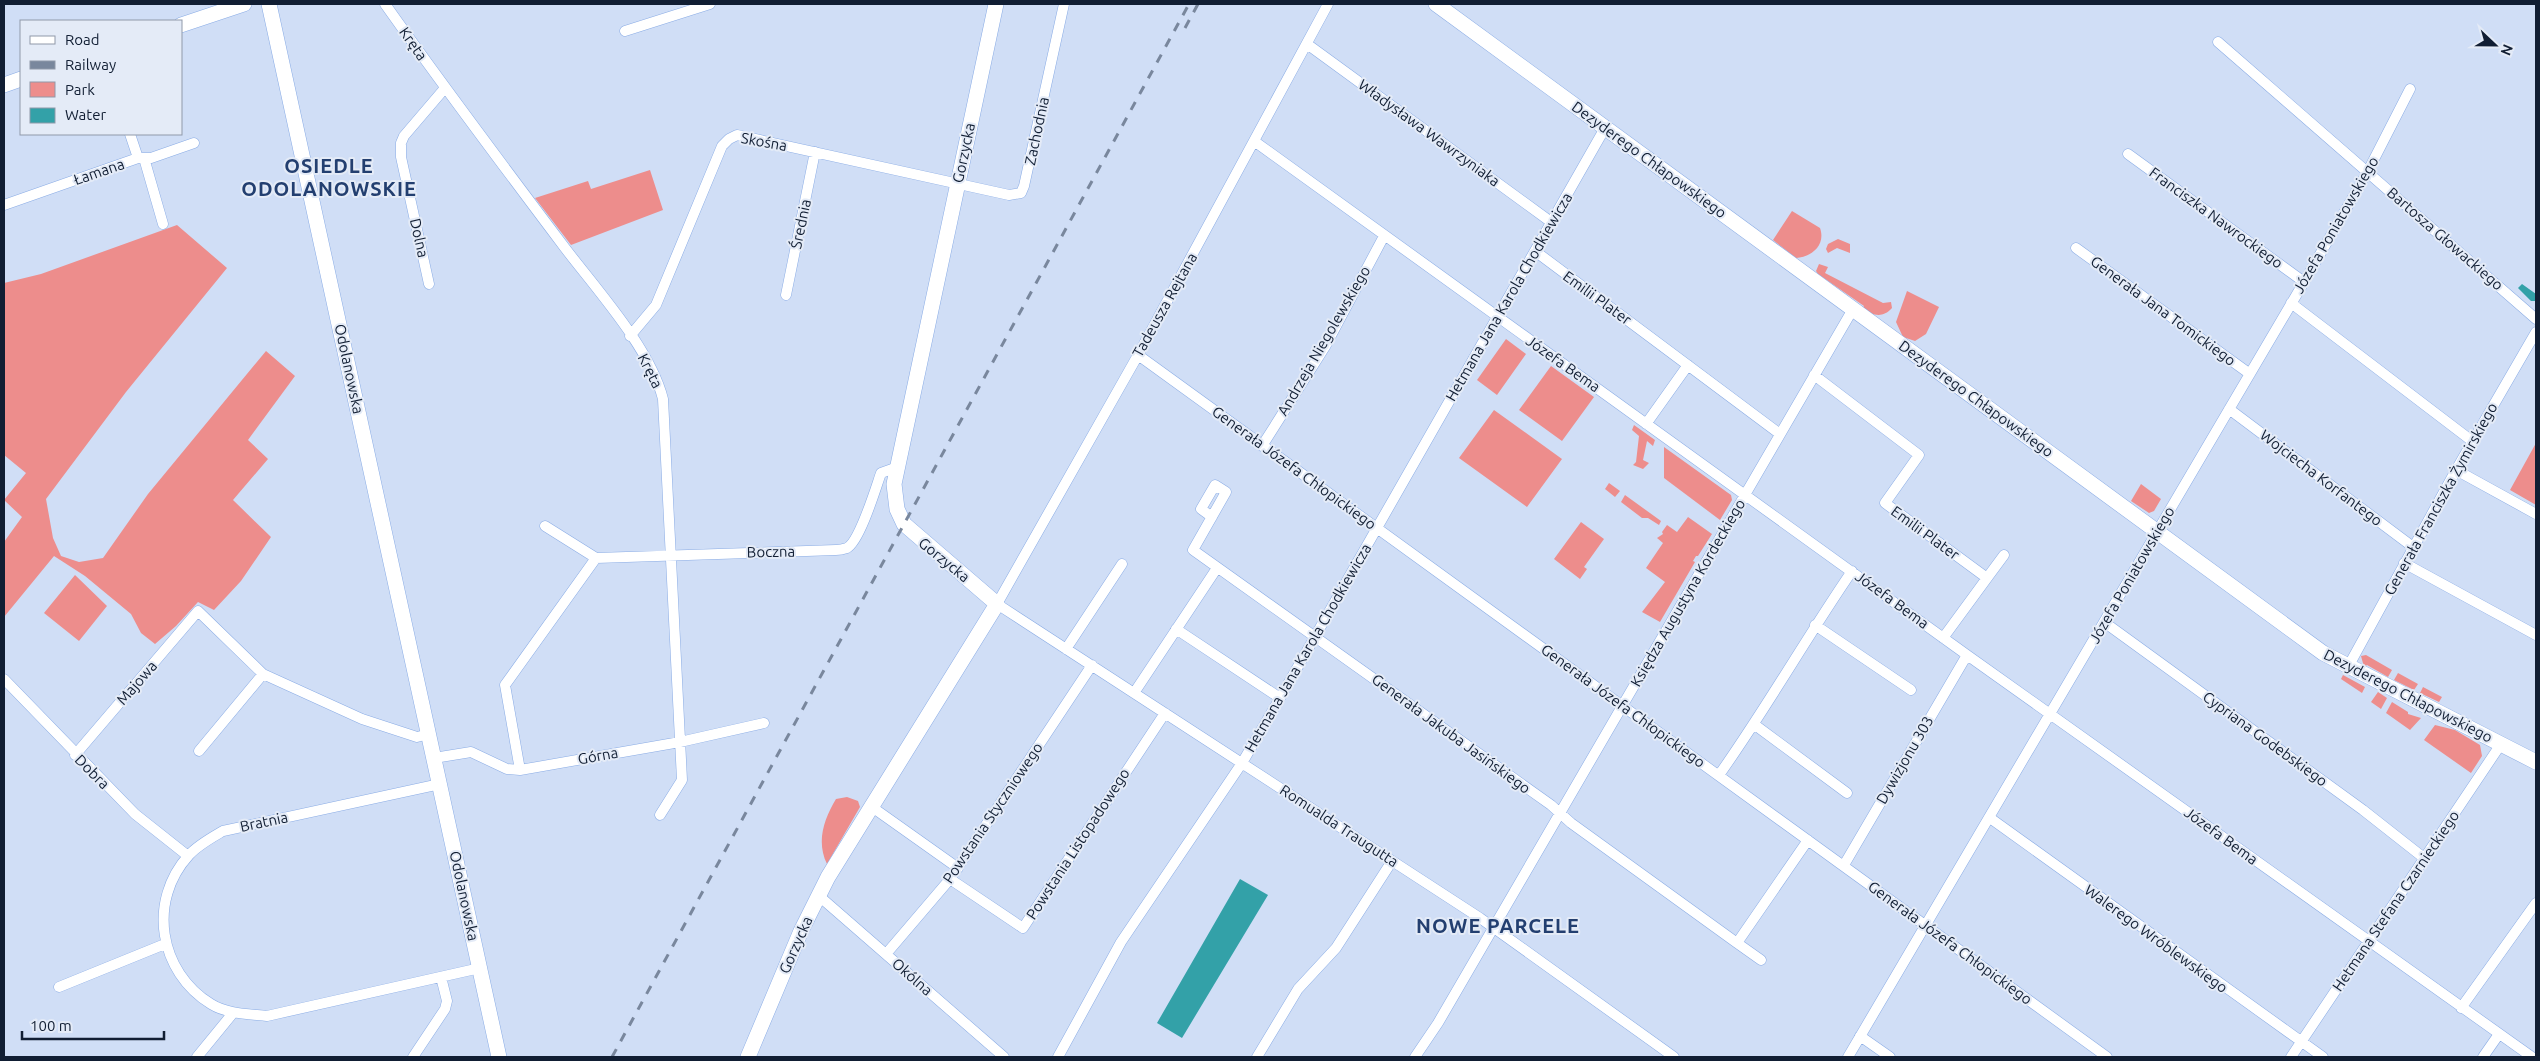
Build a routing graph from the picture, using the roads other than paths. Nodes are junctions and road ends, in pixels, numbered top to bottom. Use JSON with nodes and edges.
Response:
{"nodes":[{"id":1,"x":244,"y":4,"type":"edge"},
{"id":2,"x":269,"y":4,"type":"edge"},
{"id":3,"x":385,"y":4,"type":"edge"},
{"id":4,"x":710,"y":4,"type":"edge"},
{"id":5,"x":996,"y":4,"type":"edge"},
{"id":6,"x":1064,"y":4,"type":"edge"},
{"id":7,"x":1328,"y":4,"type":"edge"},
{"id":8,"x":1436,"y":4,"type":"edge"},
{"id":9,"x":182,"y":25,"type":"edge"},
{"id":10,"x":625,"y":31,"type":"dead end"},
{"id":11,"x":2218,"y":42,"type":"dead end"},
{"id":12,"x":1307,"y":44,"type":"junction"},
{"id":13,"x":20,"y":79,"type":"edge"},
{"id":14,"x":4,"y":85,"type":"edge"},
{"id":15,"x":445,"y":88,"type":"junction"},
{"id":16,"x":2410,"y":89,"type":"dead end"},
{"id":17,"x":1605,"y":128,"type":"junction"},
{"id":18,"x":130,"y":135,"type":"edge"},
{"id":19,"x":1254,"y":141,"type":"junction"},
{"id":20,"x":194,"y":143,"type":"dead end"},
{"id":21,"x":815,"y":152,"type":"junction"},
{"id":22,"x":2128,"y":154,"type":"dead end"},
{"id":23,"x":141,"y":158,"type":"junction"},
{"id":24,"x":2368,"y":171,"type":"junction"},
{"id":25,"x":957,"y":184,"type":"junction"},
{"id":26,"x":4,"y":206,"type":"edge"},
{"id":27,"x":1551,"y":222,"type":"junction"},
{"id":28,"x":163,"y":224,"type":"dead end"},
{"id":29,"x":1384,"y":236,"type":"junction"},
{"id":30,"x":2076,"y":248,"type":"dead end"},
{"id":31,"x":1534,"y":251,"type":"junction"},
{"id":32,"x":2304,"y":282,"type":"junction"},
{"id":33,"x":429,"y":284,"type":"dead end"},
{"id":34,"x":786,"y":295,"type":"dead end"},
{"id":35,"x":2291,"y":303,"type":"junction"},
{"id":36,"x":1853,"y":309,"type":"junction"},
{"id":37,"x":1497,"y":317,"type":"junction"},
{"id":38,"x":2536,"y":319,"type":"edge"},
{"id":39,"x":2536,"y":332,"type":"edge"},
{"id":40,"x":630,"y":336,"type":"junction"},
{"id":41,"x":1138,"y":355,"type":"junction"},
{"id":42,"x":1688,"y":365,"type":"junction"},
{"id":43,"x":2250,"y":374,"type":"junction"},
{"id":44,"x":1814,"y":375,"type":"junction"},
{"id":45,"x":2229,"y":410,"type":"junction"},
{"id":46,"x":1646,"y":424,"type":"junction"},
{"id":47,"x":1780,"y":434,"type":"junction"},
{"id":48,"x":2472,"y":441,"type":"junction"},
{"id":49,"x":1262,"y":446,"type":"junction"},
{"id":50,"x":895,"y":468,"type":"junction"},
{"id":51,"x":2456,"y":470,"type":"junction"},
{"id":52,"x":1745,"y":495,"type":"junction"},
{"id":53,"x":2536,"y":514,"type":"edge"},
{"id":54,"x":1212,"y":517,"type":"dead end"},
{"id":55,"x":545,"y":526,"type":"dead end"},
{"id":56,"x":1377,"y":528,"type":"junction"},
{"id":57,"x":2157,"y":531,"type":"junction"},
{"id":58,"x":2413,"y":547,"type":"junction"},
{"id":59,"x":670,"y":554,"type":"junction"},
{"id":60,"x":2004,"y":556,"type":"dead end"},
{"id":61,"x":596,"y":558,"type":"junction"},
{"id":62,"x":2404,"y":563,"type":"junction"},
{"id":63,"x":1122,"y":564,"type":"dead end"},
{"id":64,"x":1217,"y":568,"type":"junction"},
{"id":65,"x":1852,"y":571,"type":"junction"},
{"id":66,"x":1987,"y":578,"type":"junction"},
{"id":67,"x":997,"y":604,"type":"junction"},
{"id":68,"x":2104,"y":622,"type":"junction"},
{"id":69,"x":1815,"y":625,"type":"junction"},
{"id":70,"x":1176,"y":629,"type":"junction"},
{"id":71,"x":2536,"y":635,"type":"edge"},
{"id":72,"x":1315,"y":636,"type":"junction"},
{"id":73,"x":1943,"y":638,"type":"junction"},
{"id":74,"x":1066,"y":649,"type":"junction"},
{"id":75,"x":1967,"y":655,"type":"junction"},
{"id":76,"x":1092,"y":665,"type":"junction"},
{"id":77,"x":2348,"y":667,"type":"junction"},
{"id":78,"x":263,"y":674,"type":"junction"},
{"id":79,"x":4,"y":680,"type":"edge"},
{"id":80,"x":1911,"y":690,"type":"dead end"},
{"id":81,"x":1134,"y":693,"type":"junction"},
{"id":82,"x":1280,"y":698,"type":"junction"},
{"id":83,"x":1622,"y":706,"type":"junction"},
{"id":84,"x":1165,"y":713,"type":"junction"},
{"id":85,"x":2050,"y":714,"type":"junction"},
{"id":86,"x":764,"y":723,"type":"dead end"},
{"id":87,"x":1755,"y":725,"type":"junction"},
{"id":88,"x":429,"y":734,"type":"junction"},
{"id":89,"x":680,"y":742,"type":"junction"},
{"id":90,"x":2501,"y":744,"type":"junction"},
{"id":91,"x":199,"y":751,"type":"dead end"},
{"id":92,"x":75,"y":755,"type":"junction"},
{"id":93,"x":434,"y":758,"type":"junction"},
{"id":94,"x":2536,"y":762,"type":"edge"},
{"id":95,"x":1242,"y":763,"type":"junction"},
{"id":96,"x":520,"y":770,"type":"junction"},
{"id":97,"x":1719,"y":775,"type":"junction"},
{"id":98,"x":440,"y":784,"type":"junction"},
{"id":99,"x":1847,"y":793,"type":"dead end"},
{"id":100,"x":872,"y":807,"type":"junction"},
{"id":101,"x":1560,"y":813,"type":"junction"},
{"id":102,"x":660,"y":815,"type":"dead end"},
{"id":103,"x":1990,"y":818,"type":"junction"},
{"id":104,"x":1808,"y":840,"type":"junction"},
{"id":105,"x":188,"y":856,"type":"junction"},
{"id":106,"x":2424,"y":858,"type":"junction"},
{"id":107,"x":1392,"y":861,"type":"junction"},
{"id":108,"x":1844,"y":866,"type":"junction"},
{"id":109,"x":958,"y":868,"type":"junction"},
{"id":110,"x":950,"y":879,"type":"junction"},
{"id":111,"x":819,"y":896,"type":"junction"},
{"id":112,"x":2536,"y":903,"type":"edge"},
{"id":113,"x":1926,"y":925,"type":"junction"},
{"id":114,"x":1494,"y":927,"type":"junction"},
{"id":115,"x":2368,"y":942,"type":"junction"},
{"id":116,"x":1737,"y":943,"type":"junction"},
{"id":117,"x":165,"y":944,"type":"junction"},
{"id":118,"x":886,"y":954,"type":"junction"},
{"id":119,"x":1760,"y":960,"type":"dead end"},
{"id":120,"x":480,"y":968,"type":"junction"},
{"id":121,"x":441,"y":977,"type":"junction"},
{"id":122,"x":59,"y":987,"type":"dead end"},
{"id":123,"x":2461,"y":1008,"type":"junction"},
{"id":124,"x":234,"y":1012,"type":"junction"},
{"id":125,"x":2499,"y":1034,"type":"junction"},
{"id":126,"x":1860,"y":1036,"type":"junction"},
{"id":127,"x":2300,"y":1043,"type":"junction"},
{"id":128,"x":197,"y":1057,"type":"edge"},
{"id":129,"x":413,"y":1057,"type":"edge"},
{"id":130,"x":500,"y":1057,"type":"edge"},
{"id":131,"x":748,"y":1057,"type":"edge"},
{"id":132,"x":1004,"y":1057,"type":"edge"},
{"id":133,"x":1058,"y":1057,"type":"edge"},
{"id":134,"x":1257,"y":1057,"type":"edge"},
{"id":135,"x":1415,"y":1057,"type":"edge"},
{"id":136,"x":1674,"y":1057,"type":"edge"},
{"id":137,"x":1848,"y":1057,"type":"edge"},
{"id":138,"x":1890,"y":1057,"type":"edge"},
{"id":139,"x":2107,"y":1057,"type":"edge"},
{"id":140,"x":2291,"y":1057,"type":"edge"},
{"id":141,"x":2323,"y":1057,"type":"edge"},
{"id":142,"x":2483,"y":1057,"type":"edge"},
{"id":143,"x":2532,"y":1057,"type":"edge"}],
"edges":[{"from":1,"to":9,"type":"street"},
{"from":2,"to":88,"type":"street","name":"Odolanowska"},
{"from":3,"to":15,"type":"street","name":"Kręta"},
{"from":4,"to":10,"type":"street"},
{"from":5,"to":25,"type":"street","name":"Gorzycka"},
{"from":6,"to":25,"type":"street","name":"Zachodnia"},
{"from":7,"to":12,"type":"street","name":"Tadeusza Rejtana"},
{"from":8,"to":17,"type":"street","name":"Dezyderego Chłapowskiego"},
{"from":11,"to":24,"type":"street","name":"Bartosza Głowackiego"},
{"from":12,"to":19,"type":"street","name":"Tadeusza Rejtana"},
{"from":12,"to":27,"type":"street","name":"Władysława Wawrzyniaka"},
{"from":13,"to":14,"type":"street"},
{"from":15,"to":33,"type":"street","name":"Dolna"},
{"from":15,"to":40,"type":"street","name":"Kręta"},
{"from":16,"to":24,"type":"street","name":"Józefa Poniatowskiego"},
{"from":17,"to":27,"type":"street","name":"Hetmana Jana Karola Chodkiewicza"},
{"from":17,"to":36,"type":"street","name":"Dezyderego Chłapowskiego"},
{"from":18,"to":23,"type":"street"},
{"from":19,"to":29,"type":"street","name":"Józefa Bema"},
{"from":19,"to":41,"type":"street","name":"Tadeusza Rejtana"},
{"from":20,"to":23,"type":"street","name":"Łamana"},
{"from":21,"to":25,"type":"street","name":"Skośna"},
{"from":21,"to":34,"type":"street","name":"Średnia"},
{"from":21,"to":40,"type":"street","name":"Skośna"},
{"from":22,"to":32,"type":"street","name":"Franciszka Nawrockiego"},
{"from":23,"to":26,"type":"street","name":"Łamana"},
{"from":23,"to":28,"type":"street"},
{"from":24,"to":32,"type":"street","name":"Józefa Poniatowskiego"},
{"from":24,"to":38,"type":"street","name":"Bartosza Głowackiego"},
{"from":25,"to":50,"type":"street","name":"Gorzycka"},
{"from":27,"to":31,"type":"street","name":"Hetmana Jana Karola Chodkiewicza"},
{"from":29,"to":37,"type":"street","name":"Józefa Bema"},
{"from":29,"to":49,"type":"street","name":"Andrzeja Niegolewskiego"},
{"from":30,"to":43,"type":"street","name":"Generała Jana Tomickiego"},
{"from":31,"to":37,"type":"street","name":"Hetmana Jana Karola Chodkiewicza"},
{"from":31,"to":42,"type":"street","name":"Emilii Plater"},
{"from":32,"to":35,"type":"street","name":"Józefa Poniatowskiego"},
{"from":35,"to":43,"type":"street","name":"Józefa Poniatowskiego"},
{"from":35,"to":48,"type":"street"},
{"from":36,"to":44,"type":"street","name":"Księdza Augustyna Kordeckiego"},
{"from":36,"to":57,"type":"street","name":"Dezyderego Chłapowskiego"},
{"from":37,"to":46,"type":"street","name":"Józefa Bema"},
{"from":37,"to":56,"type":"street","name":"Hetmana Jana Karola Chodkiewicza"},
{"from":39,"to":48,"type":"street","name":"Generała Franciszka Żymirskiego"},
{"from":40,"to":59,"type":"street","name":"Kręta"},
{"from":41,"to":49,"type":"street","name":"Generała Józefa Chłopickiego"},
{"from":41,"to":67,"type":"street","name":"Tadeusza Rejtana"},
{"from":42,"to":46,"type":"street"},
{"from":42,"to":47,"type":"street","name":"Emilii Plater"},
{"from":43,"to":45,"type":"street","name":"Józefa Poniatowskiego"},
{"from":44,"to":47,"type":"street","name":"Księdza Augustyna Kordeckiego"},
{"from":44,"to":66,"type":"street","name":"Emilii Plater"},
{"from":45,"to":57,"type":"street","name":"Józefa Poniatowskiego"},
{"from":45,"to":58,"type":"street","name":"Wojciecha Korfantego"},
{"from":46,"to":52,"type":"street","name":"Józefa Bema"},
{"from":47,"to":52,"type":"street","name":"Księdza Augustyna Kordeckiego"},
{"from":48,"to":51,"type":"street","name":"Generała Franciszka Żymirskiego"},
{"from":49,"to":56,"type":"street","name":"Generała Józefa Chłopickiego"},
{"from":50,"to":59,"type":"street","name":"Boczna"},
{"from":50,"to":67,"type":"street","name":"Gorzycka"},
{"from":51,"to":53,"type":"street"},
{"from":51,"to":58,"type":"street","name":"Generała Franciszka Żymirskiego"},
{"from":52,"to":65,"type":"street","name":"Józefa Bema"},
{"from":52,"to":83,"type":"street","name":"Księdza Augustyna Kordeckiego"},
{"from":54,"to":64,"type":"street","name":"Generała Jakuba Jasińskiego"},
{"from":55,"to":61,"type":"street"},
{"from":56,"to":72,"type":"street","name":"Hetmana Jana Karola Chodkiewicza"},
{"from":56,"to":83,"type":"street","name":"Generała Józefa Chłopickiego"},
{"from":57,"to":68,"type":"street","name":"Józefa Poniatowskiego"},
{"from":57,"to":77,"type":"street","name":"Dezyderego Chłapowskiego"},
{"from":58,"to":62,"type":"street","name":"Generała Franciszka Żymirskiego"},
{"from":59,"to":61,"type":"street","name":"Boczna"},
{"from":59,"to":89,"type":"street","name":"Kręta"},
{"from":60,"to":66,"type":"street"},
{"from":61,"to":96,"type":"street"},
{"from":62,"to":71,"type":"street"},
{"from":62,"to":77,"type":"street","name":"Generała Franciszka Żymirskiego"},
{"from":63,"to":74,"type":"street"},
{"from":64,"to":70,"type":"street"},
{"from":64,"to":72,"type":"street","name":"Generała Jakuba Jasińskiego"},
{"from":65,"to":69,"type":"street"},
{"from":65,"to":73,"type":"street","name":"Józefa Bema"},
{"from":66,"to":73,"type":"street"},
{"from":67,"to":74,"type":"street","name":"Romualda Traugutta"},
{"from":67,"to":100,"type":"street","name":"Gorzycka"},
{"from":68,"to":85,"type":"street","name":"Józefa Poniatowskiego"},
{"from":68,"to":106,"type":"street","name":"Cypriana Godebskiego"},
{"from":69,"to":80,"type":"street"},
{"from":69,"to":87,"type":"street"},
{"from":70,"to":81,"type":"street"},
{"from":70,"to":82,"type":"street"},
{"from":72,"to":82,"type":"street","name":"Hetmana Jana Karola Chodkiewicza"},
{"from":72,"to":101,"type":"street","name":"Generała Jakuba Jasińskiego"},
{"from":73,"to":75,"type":"street","name":"Józefa Bema"},
{"from":74,"to":76,"type":"street","name":"Romualda Traugutta"},
{"from":75,"to":85,"type":"street","name":"Józefa Bema"},
{"from":75,"to":108,"type":"street","name":"Dywizjonu 303"},
{"from":76,"to":81,"type":"street","name":"Romualda Traugutta"},
{"from":76,"to":109,"type":"street","name":"Powstania Styczniowego"},
{"from":77,"to":90,"type":"street","name":"Dezyderego Chłapowskiego"},
{"from":78,"to":88,"type":"street"},
{"from":78,"to":91,"type":"street"},
{"from":78,"to":92,"type":"street","name":"Majowa"},
{"from":79,"to":92,"type":"street","name":"Dobra"},
{"from":81,"to":84,"type":"street","name":"Romualda Traugutta"},
{"from":82,"to":95,"type":"street","name":"Hetmana Jana Karola Chodkiewicza"},
{"from":83,"to":97,"type":"street","name":"Generała Józefa Chłopickiego"},
{"from":83,"to":101,"type":"street","name":"Księdza Augustyna Kordeckiego"},
{"from":84,"to":95,"type":"street","name":"Romualda Traugutta"},
{"from":84,"to":110,"type":"street","name":"Powstania Listopadowego"},
{"from":85,"to":103,"type":"street","name":"Józefa Poniatowskiego"},
{"from":85,"to":115,"type":"street","name":"Józefa Bema"},
{"from":86,"to":89,"type":"street","name":"Górna"},
{"from":87,"to":97,"type":"street"},
{"from":87,"to":99,"type":"street"},
{"from":88,"to":93,"type":"street","name":"Odolanowska"},
{"from":89,"to":96,"type":"street","name":"Górna"},
{"from":89,"to":102,"type":"street","name":"Kręta"},
{"from":90,"to":94,"type":"street","name":"Dezyderego Chłapowskiego"},
{"from":90,"to":106,"type":"street","name":"Hetmana Stefana Czarnieckiego"},
{"from":92,"to":105,"type":"street","name":"Dobra"},
{"from":93,"to":96,"type":"street","name":"Górna"},
{"from":93,"to":98,"type":"street","name":"Odolanowska"},
{"from":95,"to":107,"type":"street","name":"Romualda Traugutta"},
{"from":95,"to":133,"type":"street","name":"Hetmana Jana Karola Chodkiewicza"},
{"from":97,"to":104,"type":"street","name":"Generała Józefa Chłopickiego"},
{"from":98,"to":105,"type":"street","name":"Bratnia"},
{"from":98,"to":120,"type":"street","name":"Odolanowska"},
{"from":100,"to":109,"type":"street"},
{"from":100,"to":111,"type":"street","name":"Gorzycka"},
{"from":101,"to":114,"type":"street","name":"Księdza Augustyna Kordeckiego"},
{"from":101,"to":116,"type":"street","name":"Generała Jakuba Jasińskiego"},
{"from":103,"to":113,"type":"street","name":"Józefa Poniatowskiego"},
{"from":103,"to":127,"type":"street","name":"Walerego Wróblewskiego"},
{"from":104,"to":108,"type":"street","name":"Generała Józefa Chłopickiego"},
{"from":104,"to":116,"type":"street"},
{"from":105,"to":117,"type":"street","name":"Bratnia"},
{"from":106,"to":115,"type":"street","name":"Hetmana Stefana Czarnieckiego"},
{"from":107,"to":114,"type":"street","name":"Romualda Traugutta"},
{"from":107,"to":134,"type":"street"},
{"from":108,"to":113,"type":"street","name":"Generała Józefa Chłopickiego"},
{"from":109,"to":110,"type":"street","name":"Powstania Styczniowego"},
{"from":110,"to":118,"type":"street","name":"Powstania Styczniowego"},
{"from":111,"to":118,"type":"street","name":"Okólna"},
{"from":111,"to":131,"type":"street","name":"Gorzycka"},
{"from":112,"to":123,"type":"street"},
{"from":113,"to":126,"type":"street","name":"Józefa Poniatowskiego"},
{"from":113,"to":139,"type":"street","name":"Generała Józefa Chłopickiego"},
{"from":114,"to":135,"type":"street","name":"Księdza Augustyna Kordeckiego"},
{"from":114,"to":136,"type":"street","name":"Romualda Traugutta"},
{"from":115,"to":123,"type":"street","name":"Józefa Bema"},
{"from":115,"to":127,"type":"street","name":"Hetmana Stefana Czarnieckiego"},
{"from":116,"to":119,"type":"street","name":"Generała Jakuba Jasińskiego"},
{"from":117,"to":122,"type":"street"},
{"from":117,"to":124,"type":"street","name":"Bratnia"},
{"from":118,"to":132,"type":"street","name":"Okólna"},
{"from":120,"to":121,"type":"street","name":"Bratnia"},
{"from":120,"to":130,"type":"street","name":"Odolanowska"},
{"from":121,"to":124,"type":"street","name":"Bratnia"},
{"from":121,"to":129,"type":"street"},
{"from":123,"to":125,"type":"street","name":"Józefa Bema"},
{"from":124,"to":128,"type":"street"},
{"from":125,"to":142,"type":"street"},
{"from":125,"to":143,"type":"street","name":"Józefa Bema"},
{"from":126,"to":137,"type":"street","name":"Józefa Poniatowskiego"},
{"from":126,"to":138,"type":"street"},
{"from":127,"to":140,"type":"street","name":"Hetmana Stefana Czarnieckiego"},
{"from":127,"to":141,"type":"street","name":"Walerego Wróblewskiego"}]}
